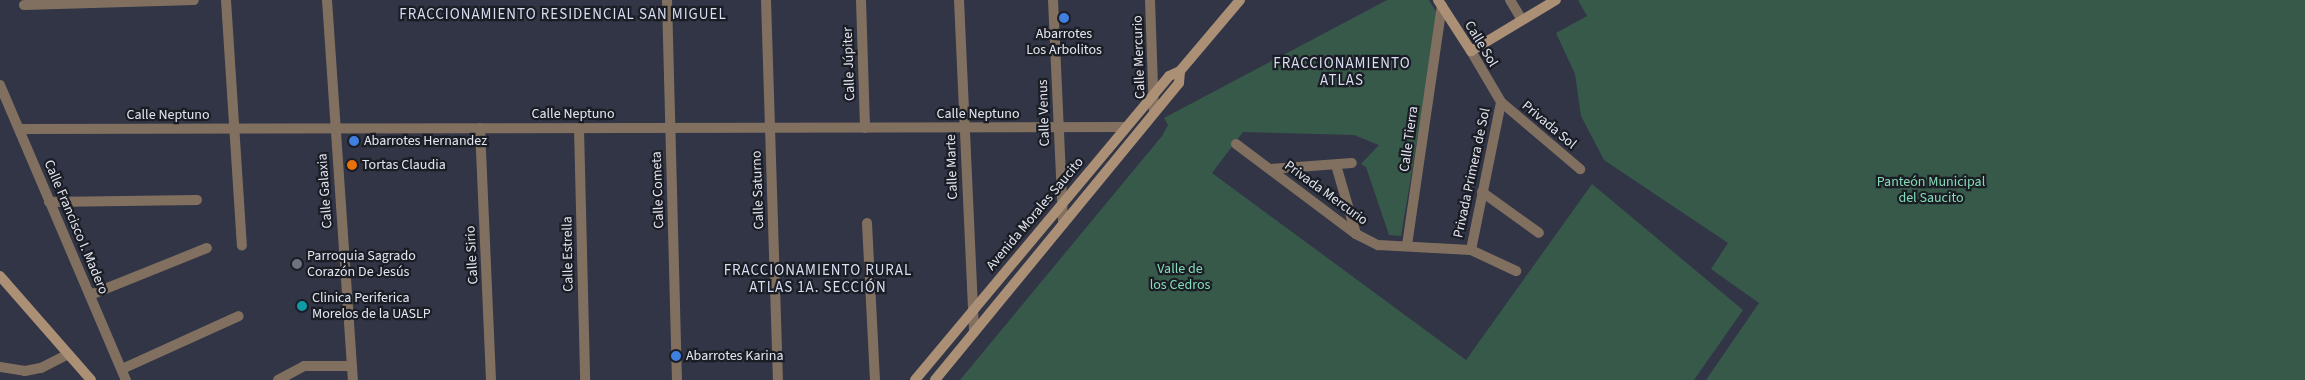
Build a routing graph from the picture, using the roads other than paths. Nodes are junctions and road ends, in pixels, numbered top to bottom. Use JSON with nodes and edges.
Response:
{"nodes":[{"id":1,"x":194,"y":0,"type":"edge"},
{"id":2,"x":226,"y":0,"type":"edge"},
{"id":3,"x":327,"y":0,"type":"edge"},
{"id":4,"x":667,"y":0,"type":"edge"},
{"id":5,"x":766,"y":0,"type":"edge"},
{"id":6,"x":861,"y":0,"type":"edge"},
{"id":7,"x":959,"y":0,"type":"edge"},
{"id":8,"x":1053,"y":0,"type":"edge"},
{"id":9,"x":1150,"y":0,"type":"edge"},
{"id":10,"x":1240,"y":0,"type":"edge"},
{"id":11,"x":1510,"y":0,"type":"edge"},
{"id":12,"x":1556,"y":0,"type":"edge"},
{"id":13,"x":1440,"y":3,"type":"edge"},
{"id":14,"x":24,"y":5,"type":"dead end"},
{"id":15,"x":1522,"y":20,"type":"junction"},
{"id":16,"x":1471,"y":51,"type":"junction"},
{"id":17,"x":1180,"y":70,"type":"junction"},
{"id":18,"x":0,"y":85,"type":"edge"},
{"id":19,"x":1154,"y":94,"type":"junction"},
{"id":20,"x":1501,"y":102,"type":"junction"},
{"id":21,"x":1154,"y":113,"type":"junction"},
{"id":22,"x":1058,"y":127,"type":"junction"},
{"id":23,"x":1126,"y":127,"type":"junction"},
{"id":24,"x":480,"y":128,"type":"junction"},
{"id":25,"x":579,"y":128,"type":"junction"},
{"id":26,"x":670,"y":128,"type":"junction"},
{"id":27,"x":769,"y":128,"type":"junction"},
{"id":28,"x":865,"y":128,"type":"junction"},
{"id":29,"x":964,"y":128,"type":"junction"},
{"id":30,"x":20,"y":129,"type":"junction"},
{"id":31,"x":234,"y":129,"type":"junction"},
{"id":32,"x":334,"y":129,"type":"junction"},
{"id":33,"x":1236,"y":144,"type":"dead end"},
{"id":34,"x":1352,"y":163,"type":"dead end"},
{"id":35,"x":1336,"y":165,"type":"junction"},
{"id":36,"x":1270,"y":169,"type":"junction"},
{"id":37,"x":1580,"y":169,"type":"dead end"},
{"id":38,"x":1482,"y":192,"type":"junction"},
{"id":39,"x":198,"y":200,"type":"dead end"},
{"id":40,"x":49,"y":202,"type":"junction"},
{"id":41,"x":1061,"y":204,"type":"junction"},
{"id":42,"x":867,"y":223,"type":"dead end"},
{"id":43,"x":1062,"y":224,"type":"junction"},
{"id":44,"x":1539,"y":233,"type":"dead end"},
{"id":45,"x":1356,"y":234,"type":"junction"},
{"id":46,"x":242,"y":245,"type":"dead end"},
{"id":47,"x":1407,"y":245,"type":"junction"},
{"id":48,"x":207,"y":248,"type":"dead end"},
{"id":49,"x":1470,"y":250,"type":"junction"},
{"id":50,"x":1020,"y":253,"type":"junction"},
{"id":51,"x":1032,"y":262,"type":"junction"},
{"id":52,"x":1516,"y":271,"type":"dead end"},
{"id":53,"x":0,"y":276,"type":"edge"},
{"id":54,"x":90,"y":295,"type":"junction"},
{"id":55,"x":972,"y":311,"type":"junction"},
{"id":56,"x":239,"y":316,"type":"dead end"},
{"id":57,"x":974,"y":333,"type":"junction"},
{"id":58,"x":68,"y":354,"type":"junction"},
{"id":59,"x":352,"y":366,"type":"junction"},
{"id":60,"x":0,"y":367,"type":"edge"},
{"id":61,"x":122,"y":369,"type":"junction"},
{"id":62,"x":91,"y":380,"type":"edge"},
{"id":63,"x":126,"y":380,"type":"edge"},
{"id":64,"x":278,"y":380,"type":"edge"},
{"id":65,"x":353,"y":380,"type":"edge"},
{"id":66,"x":491,"y":380,"type":"edge"},
{"id":67,"x":585,"y":380,"type":"edge"},
{"id":68,"x":678,"y":380,"type":"edge"},
{"id":69,"x":778,"y":380,"type":"edge"},
{"id":70,"x":875,"y":380,"type":"edge"},
{"id":71,"x":915,"y":380,"type":"edge"},
{"id":72,"x":935,"y":380,"type":"edge"}],
"edges":[{"from":1,"to":14,"type":"street"},
{"from":2,"to":31,"type":"street"},
{"from":3,"to":32,"type":"street","name":"Calle Galaxia"},
{"from":4,"to":26,"type":"street","name":"Calle Cometa"},
{"from":5,"to":27,"type":"street","name":"Calle Saturno"},
{"from":6,"to":28,"type":"street","name":"Calle Júpiter"},
{"from":7,"to":29,"type":"street","name":"Calle Marte"},
{"from":8,"to":22,"type":"street","name":"Calle Venus"},
{"from":9,"to":19,"type":"street","name":"Calle Mercurio"},
{"from":10,"to":17,"type":"main road","name":"Avenida Morales Saucito"},
{"from":11,"to":15,"type":"street"},
{"from":12,"to":15,"type":"main road"},
{"from":13,"to":16,"type":"main road","name":"Calle Sol"},
{"from":13,"to":47,"type":"street","name":"Calle Tierra"},
{"from":15,"to":16,"type":"main road"},
{"from":16,"to":20,"type":"street","name":"Calle Sol"},
{"from":17,"to":19,"type":"main road","name":"Avenida Morales Saucito"},
{"from":17,"to":21,"type":"main road","name":"Avenida Morales Saucito"},
{"from":18,"to":30,"type":"street","name":"Calle Francisco I. Madero"},
{"from":19,"to":21,"type":"street","name":"Calle Mercurio"},
{"from":19,"to":23,"type":"main road","name":"Avenida Morales Saucito"},
{"from":20,"to":37,"type":"street","name":"Privada Sol"},
{"from":20,"to":38,"type":"street","name":"Privada Primera de Sol"},
{"from":21,"to":43,"type":"main road","name":"Avenida Morales Saucito"},
{"from":22,"to":23,"type":"street","name":"Calle Neptuno"},
{"from":22,"to":29,"type":"street","name":"Calle Neptuno"},
{"from":22,"to":41,"type":"street","name":"Calle Venus"},
{"from":23,"to":41,"type":"main road","name":"Avenida Morales Saucito"},
{"from":24,"to":25,"type":"street","name":"Calle Neptuno"},
{"from":24,"to":32,"type":"street","name":"Calle Neptuno"},
{"from":24,"to":66,"type":"street","name":"Calle Sirio"},
{"from":25,"to":26,"type":"street","name":"Calle Neptuno"},
{"from":25,"to":67,"type":"street","name":"Calle Estrella"},
{"from":26,"to":27,"type":"street","name":"Calle Neptuno"},
{"from":26,"to":68,"type":"street","name":"Calle Cometa"},
{"from":27,"to":28,"type":"street","name":"Calle Neptuno"},
{"from":27,"to":69,"type":"street","name":"Calle Saturno"},
{"from":28,"to":29,"type":"street","name":"Calle Neptuno"},
{"from":29,"to":55,"type":"street","name":"Calle Marte"},
{"from":30,"to":31,"type":"street","name":"Calle Neptuno"},
{"from":30,"to":40,"type":"street","name":"Calle Francisco I. Madero"},
{"from":31,"to":32,"type":"street","name":"Calle Neptuno"},
{"from":31,"to":46,"type":"street"},
{"from":32,"to":59,"type":"street","name":"Calle Galaxia"},
{"from":33,"to":36,"type":"street","name":"Privada Mercurio"},
{"from":34,"to":35,"type":"street"},
{"from":35,"to":36,"type":"street"},
{"from":35,"to":45,"type":"street"},
{"from":36,"to":45,"type":"street","name":"Privada Mercurio"},
{"from":38,"to":44,"type":"street"},
{"from":38,"to":49,"type":"street","name":"Privada Primera de Sol"},
{"from":39,"to":40,"type":"street"},
{"from":40,"to":54,"type":"street","name":"Calle Francisco I. Madero"},
{"from":41,"to":43,"type":"street","name":"Calle Venus"},
{"from":41,"to":50,"type":"main road","name":"Avenida Morales Saucito"},
{"from":42,"to":70,"type":"street"},
{"from":43,"to":51,"type":"main road","name":"Avenida Morales Saucito"},
{"from":45,"to":47,"type":"street","name":"Privada Mercurio"},
{"from":47,"to":49,"type":"street","name":"Privada Mercurio"},
{"from":48,"to":54,"type":"street"},
{"from":49,"to":52,"type":"street"},
{"from":50,"to":51,"type":"main road"},
{"from":50,"to":55,"type":"main road","name":"Avenida Morales Saucito"},
{"from":51,"to":57,"type":"main road","name":"Avenida Morales Saucito"},
{"from":53,"to":58,"type":"main road"},
{"from":54,"to":61,"type":"street","name":"Calle Francisco I. Madero"},
{"from":55,"to":57,"type":"street","name":"Calle Marte"},
{"from":55,"to":71,"type":"main road","name":"Avenida Morales Saucito"},
{"from":56,"to":61,"type":"street"},
{"from":57,"to":72,"type":"main road","name":"Avenida Morales Saucito"},
{"from":58,"to":60,"type":"street"},
{"from":58,"to":62,"type":"main road"},
{"from":59,"to":64,"type":"street"},
{"from":59,"to":65,"type":"street","name":"Calle Galaxia"},
{"from":61,"to":63,"type":"street","name":"Calle Francisco I. Madero"}]}
